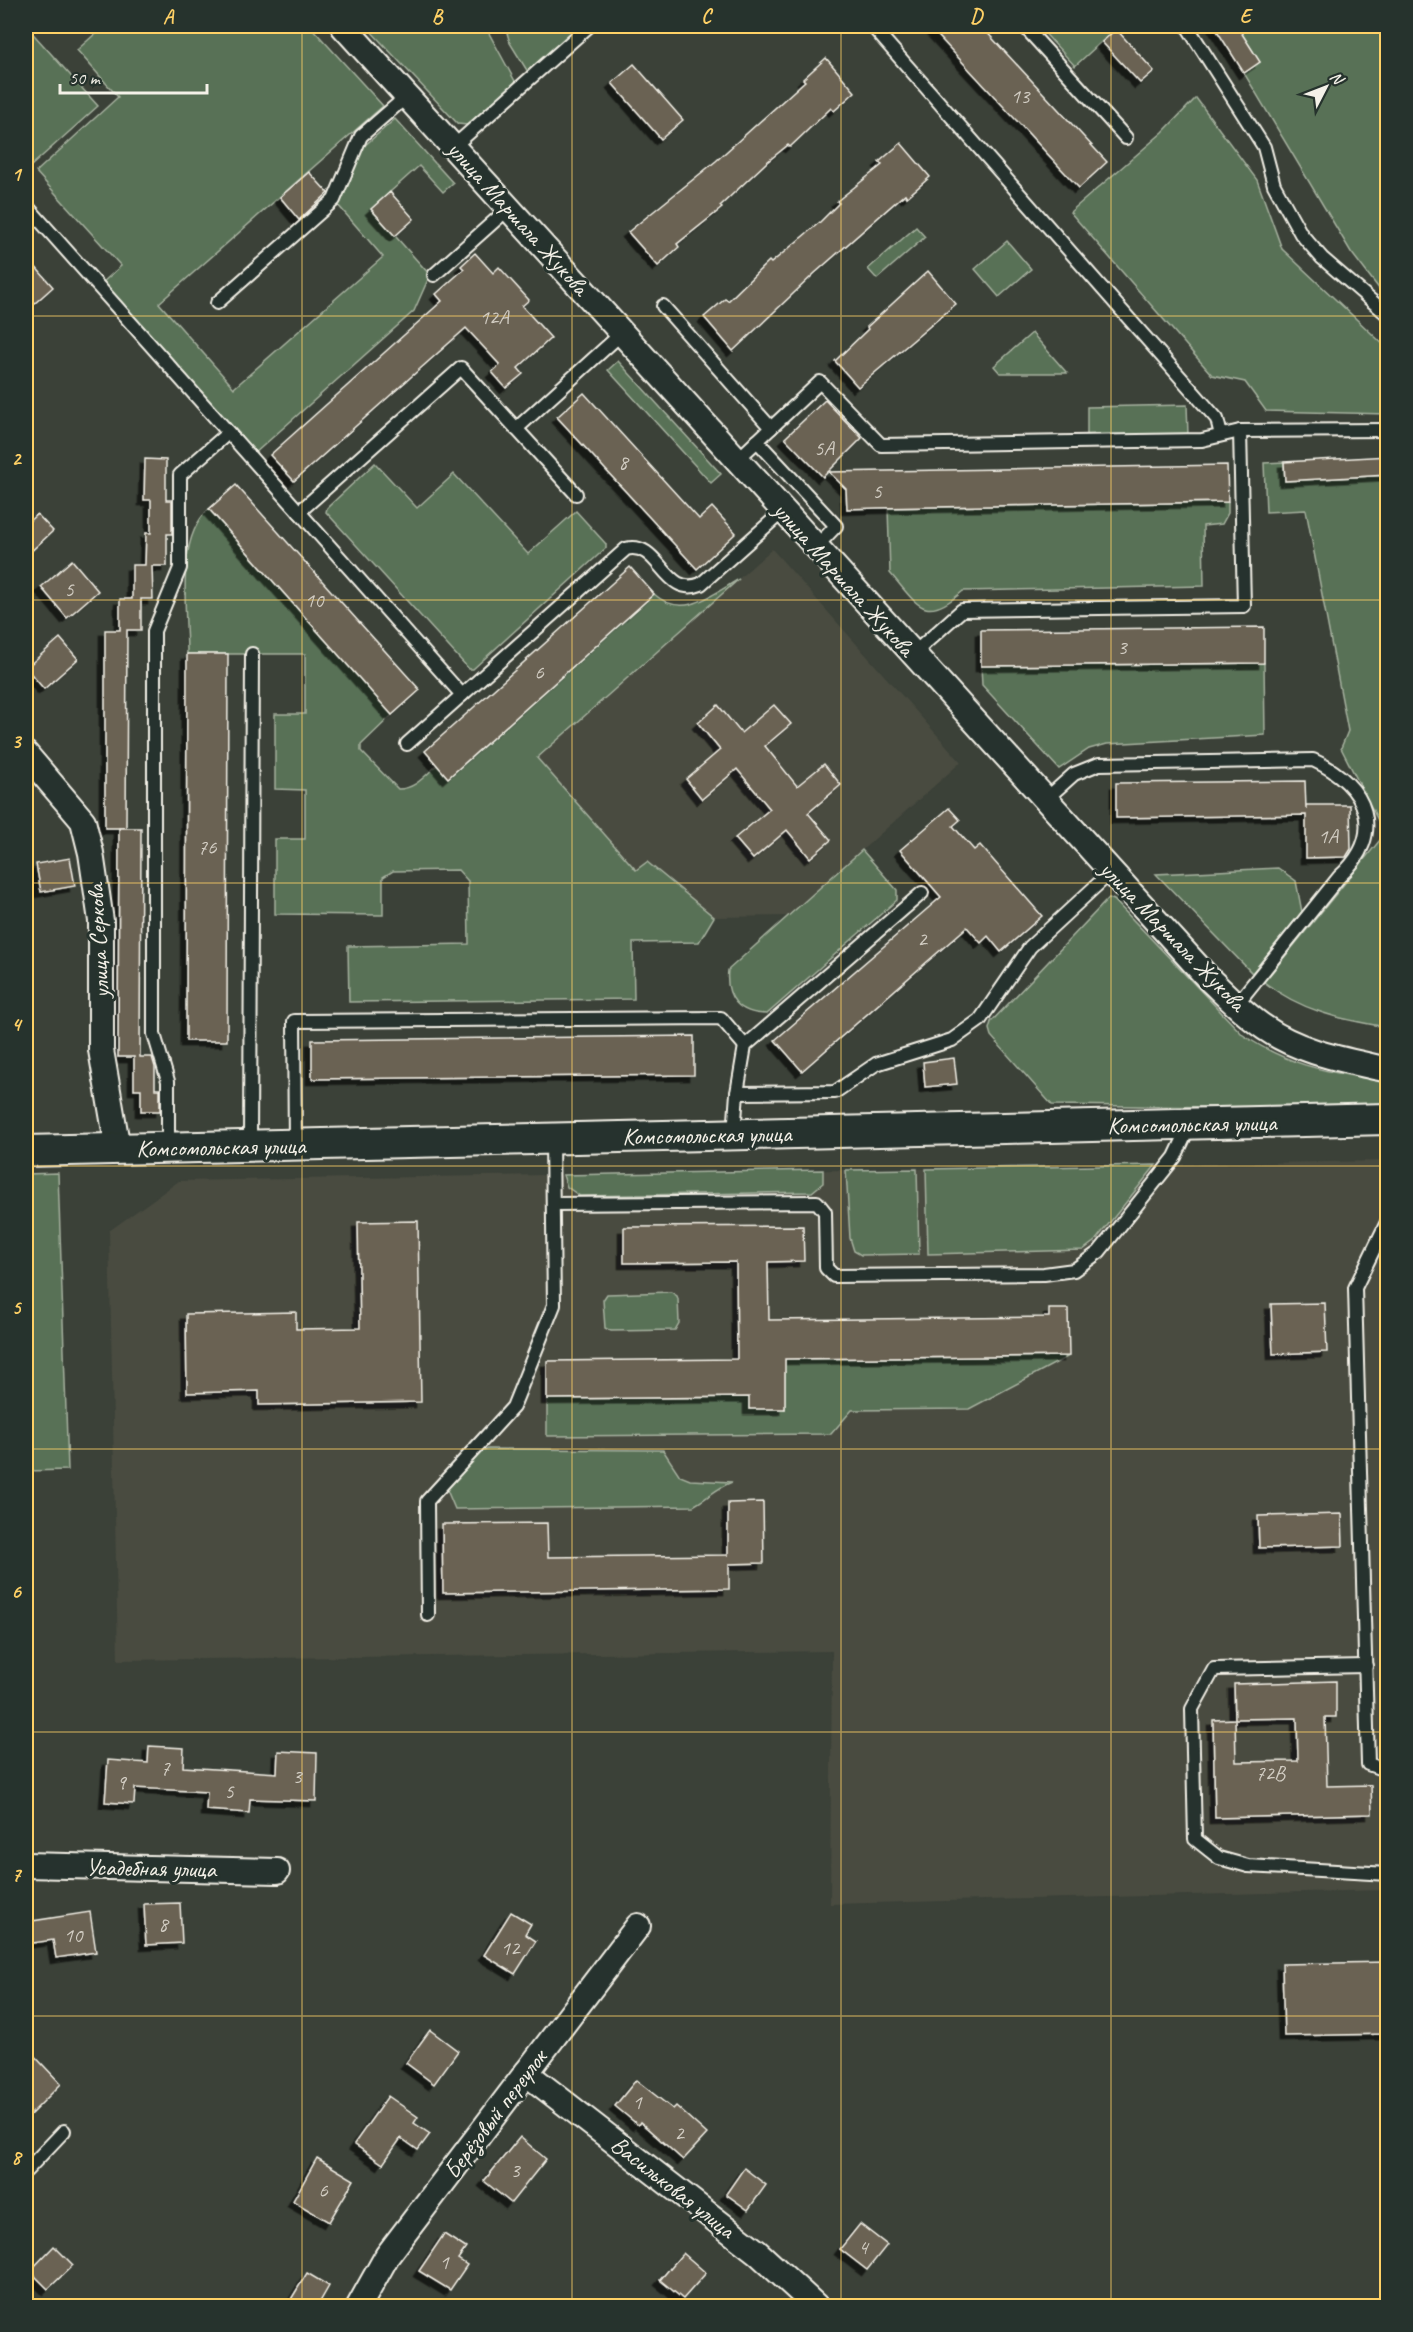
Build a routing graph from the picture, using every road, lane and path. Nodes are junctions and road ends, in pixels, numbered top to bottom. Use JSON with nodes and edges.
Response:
{"nodes":[{"id":1,"x":343,"y":26,"type":"edge"},
{"id":2,"x":589,"y":26,"type":"edge"},
{"id":3,"x":872,"y":26,"type":"edge"},
{"id":4,"x":1024,"y":26,"type":"edge"},
{"id":5,"x":1186,"y":26,"type":"edge"},
{"id":6,"x":407,"y":96,"type":"junction"},
{"id":7,"x":1126,"y":138,"type":"dead end"},
{"id":8,"x":453,"y":147,"type":"junction"},
{"id":9,"x":26,"y":206,"type":"edge"},
{"id":10,"x":509,"y":208,"type":"junction"},
{"id":11,"x":434,"y":275,"type":"dead end"},
{"id":12,"x":217,"y":303,"type":"dead end"},
{"id":13,"x":663,"y":306,"type":"dead end"},
{"id":14,"x":1388,"y":315,"type":"edge"},
{"id":15,"x":622,"y":333,"type":"junction"},
{"id":16,"x":771,"y":428,"type":"junction"},
{"id":17,"x":516,"y":429,"type":"junction"},
{"id":18,"x":1388,"y":430,"type":"edge"},
{"id":19,"x":1240,"y":431,"type":"junction"},
{"id":20,"x":228,"y":433,"type":"junction"},
{"id":21,"x":1221,"y":435,"type":"junction"},
{"id":22,"x":757,"y":441,"type":"junction"},
{"id":23,"x":737,"y":460,"type":"junction"},
{"id":24,"x":576,"y":494,"type":"dead end"},
{"id":25,"x":783,"y":511,"type":"junction"},
{"id":26,"x":299,"y":512,"type":"junction"},
{"id":27,"x":816,"y":547,"type":"junction"},
{"id":28,"x":252,"y":654,"type":"dead end"},
{"id":29,"x":912,"y":654,"type":"junction"},
{"id":30,"x":462,"y":695,"type":"junction"},
{"id":31,"x":407,"y":744,"type":"dead end"},
{"id":32,"x":26,"y":754,"type":"edge"},
{"id":33,"x":1045,"y":800,"type":"junction"},
{"id":34,"x":1111,"y":872,"type":"junction"},
{"id":35,"x":922,"y":893,"type":"dead end"},
{"id":36,"x":1236,"y":1005,"type":"junction"},
{"id":37,"x":745,"y":1046,"type":"junction"},
{"id":38,"x":1388,"y":1070,"type":"edge"},
{"id":39,"x":737,"y":1093,"type":"junction"},
{"id":40,"x":1388,"y":1119,"type":"edge"},
{"id":41,"x":1191,"y":1124,"type":"junction"},
{"id":42,"x":734,"y":1134,"type":"junction"},
{"id":43,"x":552,"y":1139,"type":"junction"},
{"id":44,"x":295,"y":1145,"type":"junction"},
{"id":45,"x":250,"y":1146,"type":"junction"},
{"id":46,"x":168,"y":1148,"type":"junction"},
{"id":47,"x":118,"y":1149,"type":"junction"},
{"id":48,"x":26,"y":1151,"type":"edge"},
{"id":49,"x":553,"y":1204,"type":"junction"},
{"id":50,"x":1388,"y":1220,"type":"edge"},
{"id":51,"x":428,"y":1615,"type":"dead end"},
{"id":52,"x":1366,"y":1666,"type":"junction"},
{"id":53,"x":1388,"y":1771,"type":"edge"},
{"id":54,"x":26,"y":1865,"type":"edge"},
{"id":55,"x":277,"y":1871,"type":"dead end"},
{"id":56,"x":1388,"y":1874,"type":"edge"},
{"id":57,"x":638,"y":1926,"type":"dead end"},
{"id":58,"x":526,"y":2073,"type":"junction"},
{"id":59,"x":64,"y":2131,"type":"dead end"},
{"id":60,"x":26,"y":2171,"type":"edge"},
{"id":61,"x":359,"y":2307,"type":"edge"},
{"id":62,"x":816,"y":2307,"type":"edge"}],
"edges":[{"from":1,"to":6,"type":"street","name":"улица Маршала Жукова"},
{"from":2,"to":8,"type":"lane"},
{"from":3,"to":21,"type":"lane"},
{"from":4,"to":7,"type":"lane"},
{"from":5,"to":14,"type":"lane"},
{"from":6,"to":8,"type":"street","name":"улица Маршала Жукова"},
{"from":6,"to":12,"type":"lane"},
{"from":8,"to":10,"type":"street","name":"улица Маршала Жукова"},
{"from":9,"to":20,"type":"lane"},
{"from":10,"to":11,"type":"lane"},
{"from":10,"to":15,"type":"street","name":"улица Маршала Жукова"},
{"from":13,"to":16,"type":"lane"},
{"from":15,"to":17,"type":"lane"},
{"from":15,"to":23,"type":"street","name":"улица Маршала Жукова"},
{"from":16,"to":21,"type":"lane"},
{"from":16,"to":22,"type":"lane"},
{"from":17,"to":24,"type":"lane"},
{"from":17,"to":26,"type":"lane"},
{"from":18,"to":19,"type":"lane"},
{"from":19,"to":21,"type":"lane"},
{"from":19,"to":29,"type":"lane"},
{"from":20,"to":26,"type":"lane"},
{"from":20,"to":46,"type":"lane"},
{"from":22,"to":23,"type":"lane"},
{"from":22,"to":27,"type":"lane"},
{"from":23,"to":25,"type":"street","name":"улица Маршала Жукова"},
{"from":25,"to":27,"type":"street","name":"улица Маршала Жукова"},
{"from":25,"to":30,"type":"lane"},
{"from":26,"to":30,"type":"lane"},
{"from":27,"to":29,"type":"street","name":"улица Маршала Жукова"},
{"from":28,"to":45,"type":"lane"},
{"from":29,"to":33,"type":"street","name":"улица Маршала Жукова"},
{"from":30,"to":31,"type":"lane"},
{"from":32,"to":47,"type":"street","name":"улица Серкова"},
{"from":33,"to":34,"type":"street","name":"улица Маршала Жукова"},
{"from":33,"to":36,"type":"lane"},
{"from":34,"to":36,"type":"street","name":"улица Маршала Жукова"},
{"from":34,"to":39,"type":"lane"},
{"from":35,"to":37,"type":"lane"},
{"from":36,"to":38,"type":"street","name":"улица Маршала Жукова"},
{"from":37,"to":39,"type":"lane"},
{"from":37,"to":44,"type":"lane"},
{"from":39,"to":42,"type":"lane"},
{"from":40,"to":41,"type":"street","name":"Комсомольская улица"},
{"from":41,"to":42,"type":"street","name":"Комсомольская улица"},
{"from":41,"to":49,"type":"lane"},
{"from":42,"to":43,"type":"street","name":"Комсомольская улица"},
{"from":43,"to":44,"type":"street","name":"Комсомольская улица"},
{"from":43,"to":49,"type":"lane"},
{"from":44,"to":45,"type":"street","name":"Комсомольская улица"},
{"from":45,"to":46,"type":"street","name":"Комсомольская улица"},
{"from":46,"to":47,"type":"street","name":"Комсомольская улица"},
{"from":47,"to":48,"type":"street","name":"Комсомольская улица"},
{"from":49,"to":51,"type":"lane"},
{"from":50,"to":52,"type":"lane"},
{"from":52,"to":53,"type":"lane"},
{"from":52,"to":56,"type":"lane"},
{"from":54,"to":55,"type":"street","name":"Усадебная улица"},
{"from":57,"to":58,"type":"street","name":"Берёзовый переулок"},
{"from":58,"to":61,"type":"street","name":"Берёзовый переулок"},
{"from":58,"to":62,"type":"street","name":"Васильковая улица"},
{"from":59,"to":60,"type":"lane"}]}
